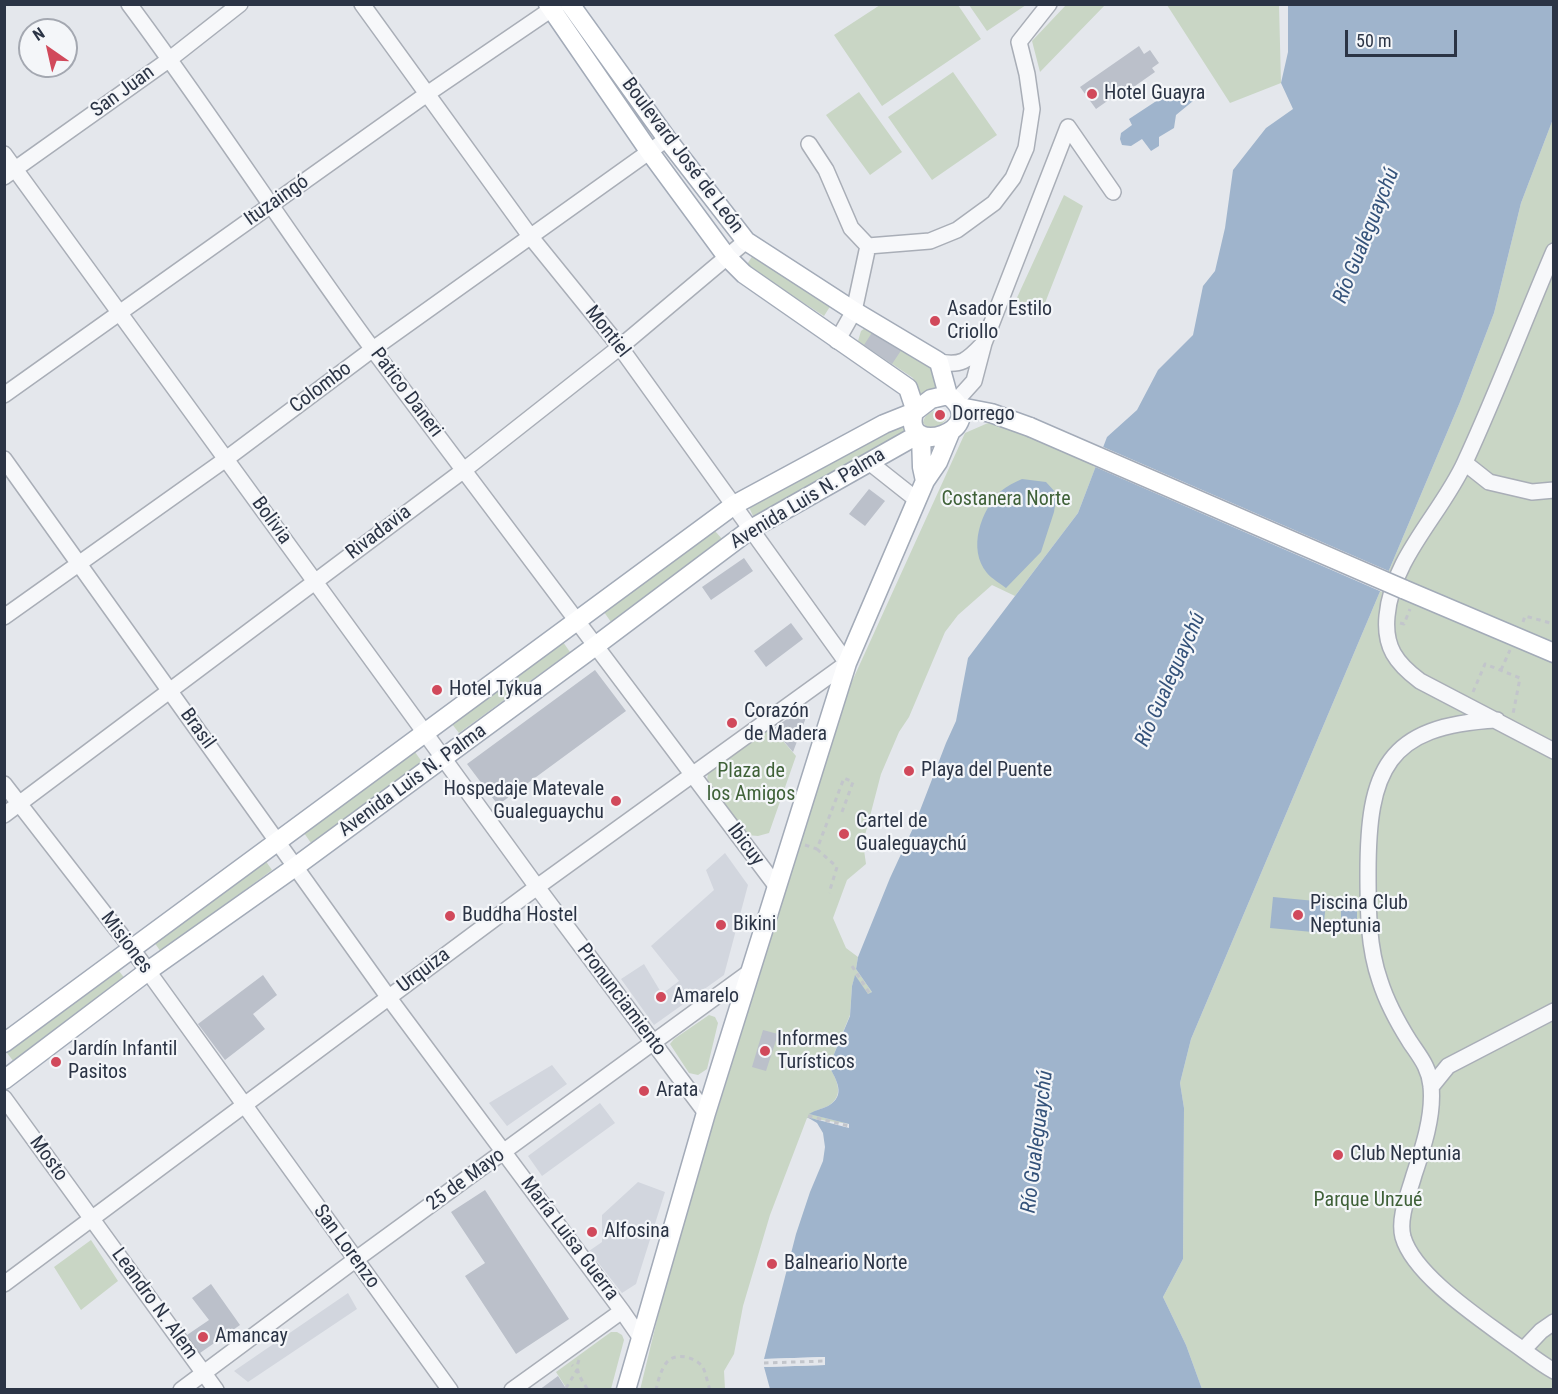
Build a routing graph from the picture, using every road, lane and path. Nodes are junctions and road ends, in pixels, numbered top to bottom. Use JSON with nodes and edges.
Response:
{"nodes":[{"id":1,"x":129,"y":4,"type":"edge"},
{"id":2,"x":240,"y":4,"type":"edge"},
{"id":3,"x":362,"y":4,"type":"edge"},
{"id":4,"x":570,"y":4,"type":"edge"},
{"id":5,"x":1049,"y":4,"type":"edge"},
{"id":6,"x":553,"y":6,"type":"edge"},
{"id":7,"x":170,"y":59,"type":"junction"},
{"id":8,"x":427,"y":94,"type":"junction"},
{"id":9,"x":667,"y":139,"type":"junction"},
{"id":10,"x":809,"y":144,"type":"dead end"},
{"id":11,"x":649,"y":151,"type":"junction"},
{"id":12,"x":4,"y":154,"type":"edge"},
{"id":13,"x":10,"y":173,"type":"edge"},
{"id":14,"x":1113,"y":192,"type":"dead end"},
{"id":15,"x":270,"y":206,"type":"junction"},
{"id":16,"x":530,"y":236,"type":"junction"},
{"id":17,"x":746,"y":241,"type":"junction"},
{"id":18,"x":868,"y":246,"type":"junction"},
{"id":19,"x":1554,"y":251,"type":"edge"},
{"id":20,"x":727,"y":257,"type":"junction"},
{"id":21,"x":854,"y":311,"type":"junction"},
{"id":22,"x":120,"y":313,"type":"junction"},
{"id":23,"x":837,"y":340,"type":"junction"},
{"id":24,"x":984,"y":343,"type":"junction"},
{"id":25,"x":620,"y":347,"type":"junction"},
{"id":26,"x":373,"y":349,"type":"junction"},
{"id":27,"x":939,"y":363,"type":"junction"},
{"id":28,"x":4,"y":395,"type":"edge"},
{"id":29,"x":955,"y":401,"type":"junction"},
{"id":30,"x":915,"y":411,"type":"junction"},
{"id":31,"x":950,"y":433,"type":"junction"},
{"id":32,"x":920,"y":435,"type":"junction"},
{"id":33,"x":4,"y":459,"type":"edge"},
{"id":34,"x":225,"y":459,"type":"junction"},
{"id":35,"x":869,"y":462,"type":"junction"},
{"id":36,"x":1465,"y":463,"type":"junction"},
{"id":37,"x":464,"y":470,"type":"junction"},
{"id":38,"x":925,"y":481,"type":"junction"},
{"id":39,"x":1554,"y":490,"type":"edge"},
{"id":40,"x":917,"y":500,"type":"junction"},
{"id":41,"x":734,"y":505,"type":"junction"},
{"id":42,"x":751,"y":529,"type":"junction"},
{"id":43,"x":79,"y":563,"type":"junction"},
{"id":44,"x":315,"y":581,"type":"junction"},
{"id":45,"x":1525,"y":616,"type":"dead end"},
{"id":46,"x":4,"y":617,"type":"edge"},
{"id":47,"x":575,"y":622,"type":"junction"},
{"id":48,"x":1554,"y":624,"type":"edge"},
{"id":49,"x":594,"y":647,"type":"junction"},
{"id":50,"x":1554,"y":653,"type":"edge"},
{"id":51,"x":847,"y":663,"type":"junction"},
{"id":52,"x":169,"y":690,"type":"junction"},
{"id":53,"x":1448,"y":694,"type":"junction"},
{"id":54,"x":1468,"y":704,"type":"junction"},
{"id":55,"x":1504,"y":723,"type":"junction"},
{"id":56,"x":1455,"y":724,"type":"junction"},
{"id":57,"x":425,"y":733,"type":"junction"},
{"id":58,"x":1554,"y":751,"type":"edge"},
{"id":59,"x":443,"y":758,"type":"junction"},
{"id":60,"x":692,"y":774,"type":"junction"},
{"id":61,"x":4,"y":784,"type":"edge"},
{"id":62,"x":19,"y":804,"type":"junction"},
{"id":63,"x":842,"y":812,"type":"dead end"},
{"id":64,"x":4,"y":815,"type":"edge"},
{"id":65,"x":277,"y":842,"type":"junction"},
{"id":66,"x":801,"y":843,"type":"dead end"},
{"id":67,"x":817,"y":849,"type":"junction"},
{"id":68,"x":296,"y":867,"type":"junction"},
{"id":69,"x":537,"y":887,"type":"junction"},
{"id":70,"x":777,"y":887,"type":"junction"},
{"id":71,"x":829,"y":893,"type":"dead end"},
{"id":72,"x":132,"y":949,"type":"junction"},
{"id":73,"x":852,"y":966,"type":"dead end"},
{"id":74,"x":148,"y":971,"type":"junction"},
{"id":75,"x":751,"y":971,"type":"junction"},
{"id":76,"x":870,"y":993,"type":"dead end"},
{"id":77,"x":389,"y":998,"type":"junction"},
{"id":78,"x":1554,"y":1011,"type":"edge"},
{"id":79,"x":4,"y":1043,"type":"edge"},
{"id":80,"x":654,"y":1043,"type":"junction"},
{"id":81,"x":1427,"y":1066,"type":"junction"},
{"id":82,"x":1448,"y":1066,"type":"junction"},
{"id":83,"x":4,"y":1080,"type":"edge"},
{"id":84,"x":1431,"y":1087,"type":"junction"},
{"id":85,"x":4,"y":1098,"type":"edge"},
{"id":86,"x":243,"y":1105,"type":"junction"},
{"id":87,"x":706,"y":1113,"type":"junction"},
{"id":88,"x":808,"y":1116,"type":"dead end"},
{"id":89,"x":849,"y":1126,"type":"dead end"},
{"id":90,"x":504,"y":1153,"type":"junction"},
{"id":91,"x":92,"y":1219,"type":"junction"},
{"id":92,"x":355,"y":1260,"type":"junction"},
{"id":93,"x":4,"y":1284,"type":"edge"},
{"id":94,"x":622,"y":1311,"type":"junction"},
{"id":95,"x":1554,"y":1322,"type":"edge"},
{"id":96,"x":640,"y":1338,"type":"junction"},
{"id":97,"x":1523,"y":1350,"type":"junction"},
{"id":98,"x":582,"y":1356,"type":"dead end"},
{"id":99,"x":825,"y":1361,"type":"dead end"},
{"id":100,"x":764,"y":1363,"type":"dead end"},
{"id":101,"x":577,"y":1370,"type":"junction"},
{"id":102,"x":1554,"y":1371,"type":"edge"},
{"id":103,"x":204,"y":1373,"type":"junction"},
{"id":104,"x":566,"y":1388,"type":"dead end"},
{"id":105,"x":181,"y":1389,"type":"edge"},
{"id":106,"x":216,"y":1389,"type":"edge"},
{"id":107,"x":450,"y":1389,"type":"edge"},
{"id":108,"x":512,"y":1389,"type":"edge"},
{"id":109,"x":587,"y":1389,"type":"edge"},
{"id":110,"x":626,"y":1389,"type":"edge"},
{"id":111,"x":656,"y":1389,"type":"edge"},
{"id":112,"x":710,"y":1389,"type":"edge"}],
"edges":[{"from":1,"to":7,"type":"street","name":"Patico Daneri"},
{"from":2,"to":7,"type":"street","name":"San Juan"},
{"from":3,"to":8,"type":"street","name":"Montiel"},
{"from":4,"to":9,"type":"main road","name":"Boulevard José de León"},
{"from":5,"to":18,"type":"street"},
{"from":6,"to":8,"type":"street","name":"Ituzaingó"},
{"from":6,"to":11,"type":"main road","name":"Boulevard José de León"},
{"from":7,"to":13,"type":"street","name":"San Juan"},
{"from":7,"to":15,"type":"street","name":"Patico Daneri"},
{"from":8,"to":15,"type":"street","name":"Ituzaingó"},
{"from":8,"to":16,"type":"street","name":"Montiel"},
{"from":9,"to":11,"type":"street","name":"Colombo"},
{"from":9,"to":17,"type":"main road","name":"Boulevard José de León"},
{"from":10,"to":18,"type":"street"},
{"from":11,"to":16,"type":"street","name":"Colombo"},
{"from":11,"to":20,"type":"main road","name":"Boulevard José de León"},
{"from":12,"to":13,"type":"street","name":"Bolivia"},
{"from":13,"to":22,"type":"street","name":"Bolivia"},
{"from":14,"to":24,"type":"street"},
{"from":15,"to":22,"type":"street","name":"Ituzaingó"},
{"from":15,"to":26,"type":"street","name":"Patico Daneri"},
{"from":16,"to":25,"type":"street","name":"Montiel"},
{"from":16,"to":26,"type":"street","name":"Colombo"},
{"from":17,"to":20,"type":"street","name":"Rivadavia"},
{"from":17,"to":21,"type":"main road","name":"Boulevard José de León"},
{"from":18,"to":21,"type":"street"},
{"from":19,"to":36,"type":"street"},
{"from":20,"to":23,"type":"main road","name":"Boulevard José de León"},
{"from":20,"to":25,"type":"street","name":"Rivadavia"},
{"from":21,"to":23,"type":"street"},
{"from":21,"to":27,"type":"main road","name":"Boulevard José de León"},
{"from":22,"to":28,"type":"street","name":"Ituzaingó"},
{"from":22,"to":34,"type":"street","name":"Bolivia"},
{"from":23,"to":30,"type":"main road","name":"Boulevard José de León"},
{"from":24,"to":27,"type":"street"},
{"from":24,"to":29,"type":"street"},
{"from":25,"to":37,"type":"street","name":"Rivadavia"},
{"from":25,"to":41,"type":"street","name":"Montiel"},
{"from":26,"to":34,"type":"street","name":"Colombo"},
{"from":26,"to":37,"type":"street","name":"Patico Daneri"},
{"from":27,"to":29,"type":"main road"},
{"from":29,"to":30,"type":"main road"},
{"from":29,"to":31,"type":"main road"},
{"from":29,"to":50,"type":"main road","bridge":true},
{"from":30,"to":32,"type":"main road"},
{"from":30,"to":41,"type":"main road","name":"Avenida Luis N. Palma"},
{"from":31,"to":32,"type":"main road"},
{"from":31,"to":38,"type":"main road"},
{"from":32,"to":35,"type":"main road","name":"Avenida Luis N. Palma"},
{"from":32,"to":38,"type":"main road"},
{"from":33,"to":43,"type":"street","name":"Brasil"},
{"from":34,"to":43,"type":"street","name":"Colombo"},
{"from":34,"to":44,"type":"street","name":"Bolivia"},
{"from":35,"to":40,"type":"street"},
{"from":35,"to":42,"type":"main road","name":"Avenida Luis N. Palma"},
{"from":36,"to":39,"type":"street"},
{"from":36,"to":53,"type":"street"},
{"from":37,"to":44,"type":"street","name":"Rivadavia"},
{"from":37,"to":47,"type":"street","name":"Patico Daneri"},
{"from":38,"to":40,"type":"main road"},
{"from":40,"to":51,"type":"main road"},
{"from":41,"to":42,"type":"street","name":"Montiel"},
{"from":41,"to":47,"type":"main road","name":"Avenida Luis N. Palma"},
{"from":42,"to":49,"type":"main road","name":"Avenida Luis N. Palma"},
{"from":42,"to":51,"type":"street","name":"Montiel"},
{"from":43,"to":46,"type":"street","name":"Colombo"},
{"from":43,"to":52,"type":"street","name":"Brasil"},
{"from":44,"to":52,"type":"street","name":"Rivadavia"},
{"from":44,"to":57,"type":"street","name":"Bolivia"},
{"from":45,"to":48,"type":"path"},
{"from":47,"to":49,"type":"street","name":"Patico Daneri"},
{"from":47,"to":57,"type":"main road","name":"Avenida Luis N. Palma"},
{"from":49,"to":59,"type":"main road","name":"Avenida Luis N. Palma"},
{"from":49,"to":60,"type":"street","name":"Patico Daneri"},
{"from":51,"to":60,"type":"street","name":"Urquiza"},
{"from":51,"to":70,"type":"main road"},
{"from":52,"to":62,"type":"street","name":"Rivadavia"},
{"from":52,"to":65,"type":"street","name":"Brasil"},
{"from":53,"to":54,"type":"street"},
{"from":53,"to":56,"type":"street"},
{"from":54,"to":55,"type":"street"},
{"from":54,"to":55,"type":"path"},
{"from":55,"to":56,"type":"street"},
{"from":55,"to":58,"type":"street"},
{"from":56,"to":81,"type":"street"},
{"from":57,"to":59,"type":"street","name":"Bolivia"},
{"from":57,"to":65,"type":"main road","name":"Avenida Luis N. Palma"},
{"from":59,"to":68,"type":"main road","name":"Avenida Luis N. Palma"},
{"from":59,"to":69,"type":"street","name":"Bolivia"},
{"from":60,"to":69,"type":"street","name":"Urquiza"},
{"from":60,"to":70,"type":"street","name":"Ibicuy"},
{"from":61,"to":62,"type":"street","name":"Misiones"},
{"from":62,"to":64,"type":"street","name":"Rivadavia"},
{"from":62,"to":72,"type":"street","name":"Misiones"},
{"from":63,"to":67,"type":"path"},
{"from":65,"to":68,"type":"street","name":"Brasil"},
{"from":65,"to":72,"type":"main road","name":"Avenida Luis N. Palma"},
{"from":66,"to":67,"type":"path"},
{"from":67,"to":71,"type":"path"},
{"from":68,"to":74,"type":"main road","name":"Avenida Luis N. Palma"},
{"from":68,"to":77,"type":"street","name":"Brasil"},
{"from":69,"to":77,"type":"street","name":"Urquiza"},
{"from":69,"to":80,"type":"street","name":"Pronunciamiento"},
{"from":70,"to":75,"type":"main road"},
{"from":72,"to":74,"type":"street","name":"Misiones"},
{"from":72,"to":79,"type":"main road","name":"Avenida Luis N. Palma"},
{"from":73,"to":76,"type":"path"},
{"from":74,"to":83,"type":"main road","name":"Avenida Luis N. Palma"},
{"from":74,"to":86,"type":"street","name":"Misiones"},
{"from":75,"to":80,"type":"street","name":"25 de Mayo"},
{"from":75,"to":87,"type":"main road"},
{"from":77,"to":86,"type":"street","name":"Urquiza"},
{"from":77,"to":90,"type":"street","name":"María Luisa Guerra"},
{"from":78,"to":82,"type":"street"},
{"from":80,"to":87,"type":"street","name":"Pronunciamiento"},
{"from":80,"to":90,"type":"street","name":"25 de Mayo"},
{"from":81,"to":82,"type":"street"},
{"from":81,"to":84,"type":"street"},
{"from":82,"to":84,"type":"street"},
{"from":84,"to":97,"type":"street"},
{"from":85,"to":91,"type":"street","name":"Mosto"},
{"from":86,"to":91,"type":"street","name":"Urquiza"},
{"from":86,"to":92,"type":"street","name":"San Lorenzo"},
{"from":87,"to":96,"type":"main road"},
{"from":88,"to":89,"type":"path"},
{"from":90,"to":92,"type":"street","name":"25 de Mayo"},
{"from":90,"to":94,"type":"street","name":"María Luisa Guerra"},
{"from":91,"to":93,"type":"street","name":"Urquiza"},
{"from":91,"to":103,"type":"street","name":"Leandro N. Alem"},
{"from":92,"to":103,"type":"street","name":"25 de Mayo"},
{"from":92,"to":107,"type":"street","name":"San Lorenzo"},
{"from":94,"to":96,"type":"street","name":"María Luisa Guerra"},
{"from":94,"to":108,"type":"street"},
{"from":95,"to":97,"type":"street"},
{"from":96,"to":110,"type":"main road"},
{"from":97,"to":102,"type":"street"},
{"from":98,"to":101,"type":"path"},
{"from":99,"to":100,"type":"path"},
{"from":101,"to":104,"type":"path"},
{"from":101,"to":109,"type":"path"},
{"from":103,"to":105,"type":"street","name":"25 de Mayo"},
{"from":103,"to":106,"type":"street","name":"Leandro N. Alem"},
{"from":111,"to":112,"type":"path"}]}
